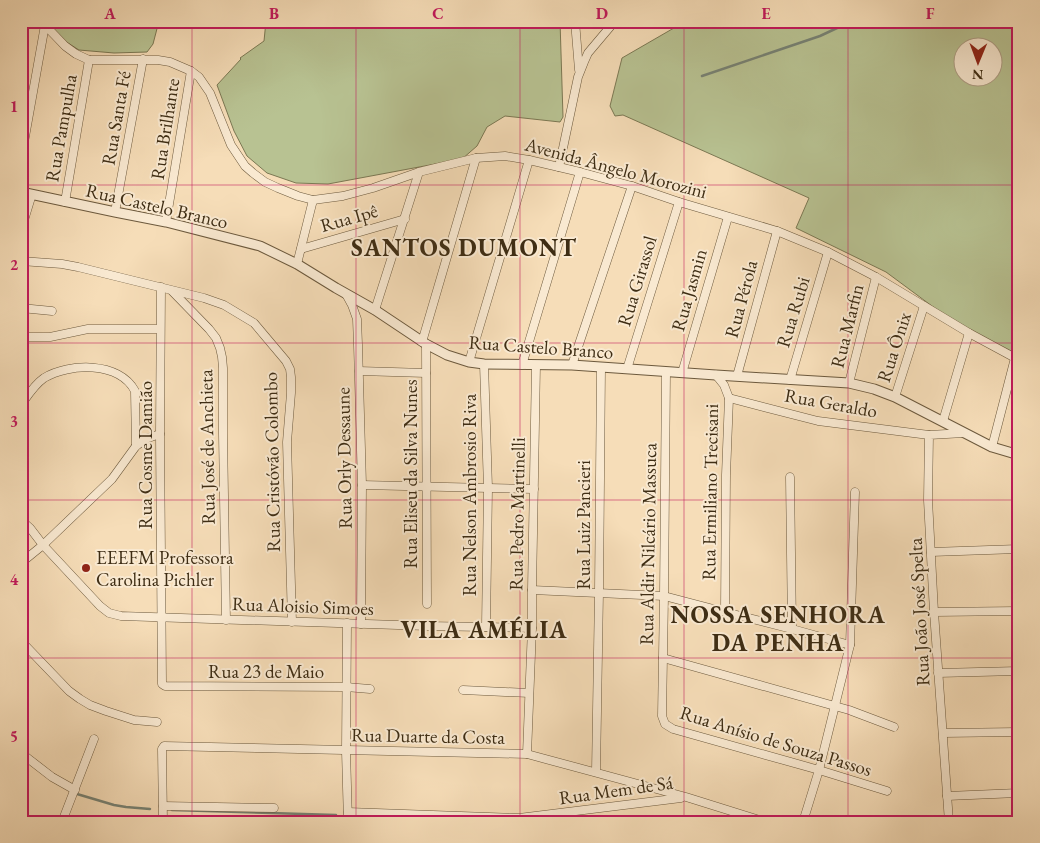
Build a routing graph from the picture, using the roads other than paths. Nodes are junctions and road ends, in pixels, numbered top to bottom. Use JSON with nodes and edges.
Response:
{"nodes":[{"id":1,"x":575,"y":21,"type":"edge"},
{"id":2,"x":615,"y":21,"type":"edge"},
{"id":3,"x":43,"y":23,"type":"edge"},
{"id":4,"x":89,"y":60,"type":"junction"},
{"id":5,"x":143,"y":60,"type":"junction"},
{"id":6,"x":191,"y":71,"type":"junction"},
{"id":7,"x":578,"y":77,"type":"junction"},
{"id":8,"x":476,"y":158,"type":"junction"},
{"id":9,"x":21,"y":159,"type":"edge"},
{"id":10,"x":529,"y":160,"type":"junction"},
{"id":11,"x":559,"y":167,"type":"junction"},
{"id":12,"x":419,"y":172,"type":"junction"},
{"id":13,"x":580,"y":172,"type":"junction"},
{"id":14,"x":632,"y":186,"type":"junction"},
{"id":15,"x":21,"y":192,"type":"edge"},
{"id":16,"x":32,"y":194,"type":"junction"},
{"id":17,"x":313,"y":200,"type":"junction"},
{"id":18,"x":65,"y":202,"type":"junction"},
{"id":19,"x":679,"y":202,"type":"junction"},
{"id":20,"x":115,"y":212,"type":"junction"},
{"id":21,"x":728,"y":217,"type":"junction"},
{"id":22,"x":405,"y":219,"type":"junction"},
{"id":23,"x":166,"y":222,"type":"junction"},
{"id":24,"x":21,"y":230,"type":"edge"},
{"id":25,"x":777,"y":232,"type":"junction"},
{"id":26,"x":301,"y":249,"type":"junction"},
{"id":27,"x":828,"y":252,"type":"junction"},
{"id":28,"x":21,"y":261,"type":"edge"},
{"id":29,"x":297,"y":264,"type":"junction"},
{"id":30,"x":876,"y":277,"type":"junction"},
{"id":31,"x":161,"y":287,"type":"junction"},
{"id":32,"x":172,"y":291,"type":"junction"},
{"id":33,"x":346,"y":294,"type":"junction"},
{"id":34,"x":924,"y":306,"type":"junction"},
{"id":35,"x":21,"y":308,"type":"edge"},
{"id":36,"x":375,"y":310,"type":"junction"},
{"id":37,"x":52,"y":311,"type":"dead end"},
{"id":38,"x":160,"y":329,"type":"junction"},
{"id":39,"x":969,"y":333,"type":"junction"},
{"id":40,"x":21,"y":338,"type":"edge"},
{"id":41,"x":424,"y":343,"type":"junction"},
{"id":42,"x":1017,"y":359,"type":"edge"},
{"id":43,"x":469,"y":362,"type":"junction"},
{"id":44,"x":484,"y":364,"type":"junction"},
{"id":45,"x":522,"y":364,"type":"junction"},
{"id":46,"x":536,"y":365,"type":"junction"},
{"id":47,"x":572,"y":365,"type":"junction"},
{"id":48,"x":601,"y":367,"type":"junction"},
{"id":49,"x":627,"y":369,"type":"junction"},
{"id":50,"x":360,"y":371,"type":"junction"},
{"id":51,"x":666,"y":372,"type":"junction"},
{"id":52,"x":426,"y":373,"type":"junction"},
{"id":53,"x":682,"y":373,"type":"junction"},
{"id":54,"x":716,"y":376,"type":"junction"},
{"id":55,"x":737,"y":376,"type":"junction"},
{"id":56,"x":790,"y":380,"type":"junction"},
{"id":57,"x":849,"y":383,"type":"junction"},
{"id":58,"x":895,"y":397,"type":"junction"},
{"id":59,"x":729,"y":398,"type":"junction"},
{"id":60,"x":21,"y":405,"type":"edge"},
{"id":61,"x":942,"y":421,"type":"junction"},
{"id":62,"x":964,"y":432,"type":"junction"},
{"id":63,"x":160,"y":434,"type":"junction"},
{"id":64,"x":929,"y":435,"type":"junction"},
{"id":65,"x":136,"y":446,"type":"junction"},
{"id":66,"x":992,"y":447,"type":"junction"},
{"id":67,"x":1019,"y":456,"type":"edge"},
{"id":68,"x":790,"y":477,"type":"dead end"},
{"id":69,"x":362,"y":485,"type":"junction"},
{"id":70,"x":426,"y":487,"type":"junction"},
{"id":71,"x":488,"y":488,"type":"junction"},
{"id":72,"x":534,"y":489,"type":"junction"},
{"id":73,"x":855,"y":492,"type":"dead end"},
{"id":74,"x":21,"y":520,"type":"edge"},
{"id":75,"x":43,"y":545,"type":"junction"},
{"id":76,"x":1019,"y":549,"type":"edge"},
{"id":77,"x":931,"y":552,"type":"junction"},
{"id":78,"x":21,"y":563,"type":"edge"},
{"id":79,"x":532,"y":590,"type":"junction"},
{"id":80,"x":599,"y":592,"type":"junction"},
{"id":81,"x":664,"y":596,"type":"junction"},
{"id":82,"x":427,"y":604,"type":"dead end"},
{"id":83,"x":1019,"y":611,"type":"edge"},
{"id":84,"x":725,"y":612,"type":"junction"},
{"id":85,"x":934,"y":612,"type":"junction"},
{"id":86,"x":162,"y":618,"type":"junction"},
{"id":87,"x":226,"y":620,"type":"junction"},
{"id":88,"x":292,"y":622,"type":"junction"},
{"id":89,"x":347,"y":623,"type":"junction"},
{"id":90,"x":361,"y":624,"type":"junction"},
{"id":91,"x":486,"y":627,"type":"junction"},
{"id":92,"x":532,"y":628,"type":"junction"},
{"id":93,"x":792,"y":629,"type":"junction"},
{"id":94,"x":21,"y":641,"type":"edge"},
{"id":95,"x":850,"y":645,"type":"junction"},
{"id":96,"x":663,"y":658,"type":"junction"},
{"id":97,"x":1019,"y":671,"type":"edge"},
{"id":98,"x":938,"y":673,"type":"junction"},
{"id":99,"x":162,"y":684,"type":"joint"},
{"id":100,"x":346,"y":688,"type":"junction"},
{"id":101,"x":370,"y":689,"type":"dead end"},
{"id":102,"x":462,"y":690,"type":"dead end"},
{"id":103,"x":529,"y":693,"type":"junction"},
{"id":104,"x":835,"y":707,"type":"junction"},
{"id":105,"x":662,"y":716,"type":"joint"},
{"id":106,"x":157,"y":722,"type":"dead end"},
{"id":107,"x":894,"y":727,"type":"dead end"},
{"id":108,"x":1019,"y":732,"type":"edge"},
{"id":109,"x":943,"y":733,"type":"junction"},
{"id":110,"x":94,"y":739,"type":"dead end"},
{"id":111,"x":346,"y":750,"type":"junction"},
{"id":112,"x":21,"y":752,"type":"edge"},
{"id":113,"x":527,"y":754,"type":"junction"},
{"id":114,"x":819,"y":770,"type":"junction"},
{"id":115,"x":596,"y":772,"type":"junction"},
{"id":116,"x":75,"y":790,"type":"junction"},
{"id":117,"x":887,"y":791,"type":"dead end"},
{"id":118,"x":1019,"y":793,"type":"edge"},
{"id":119,"x":947,"y":796,"type":"junction"},
{"id":120,"x":686,"y":797,"type":"junction"},
{"id":121,"x":162,"y":806,"type":"junction"},
{"id":122,"x":274,"y":808,"type":"dead end"},
{"id":123,"x":348,"y":812,"type":"junction"},
{"id":124,"x":62,"y":822,"type":"edge"},
{"id":125,"x":163,"y":822,"type":"edge"},
{"id":126,"x":348,"y":822,"type":"edge"},
{"id":127,"x":766,"y":822,"type":"edge"},
{"id":128,"x":803,"y":822,"type":"edge"},
{"id":129,"x":949,"y":822,"type":"edge"}],
"edges":[{"from":1,"to":7,"type":"street"},
{"from":2,"to":7,"type":"street"},
{"from":3,"to":4,"type":"street","name":"Avenida Ângelo Morozini"},
{"from":3,"to":9,"type":"street"},
{"from":4,"to":5,"type":"street","name":"Avenida Ângelo Morozini"},
{"from":4,"to":18,"type":"street","name":"Rua Pampulha"},
{"from":5,"to":6,"type":"street","name":"Avenida Ângelo Morozini"},
{"from":5,"to":20,"type":"street","name":"Rua Santa Fé"},
{"from":6,"to":17,"type":"street","name":"Avenida Ângelo Morozini"},
{"from":6,"to":23,"type":"street","name":"Rua Brilhante"},
{"from":7,"to":11,"type":"street"},
{"from":8,"to":10,"type":"street","name":"Avenida Ângelo Morozini"},
{"from":8,"to":12,"type":"street","name":"Avenida Ângelo Morozini"},
{"from":8,"to":41,"type":"street","name":"Rua Eliseu da Silva Nunes"},
{"from":10,"to":11,"type":"street","name":"Avenida Ângelo Morozini"},
{"from":10,"to":43,"type":"street"},
{"from":11,"to":13,"type":"street","name":"Avenida Ângelo Morozini"},
{"from":12,"to":17,"type":"street","name":"Avenida Ângelo Morozini"},
{"from":12,"to":22,"type":"street"},
{"from":13,"to":14,"type":"street","name":"Avenida Ângelo Morozini"},
{"from":13,"to":45,"type":"street"},
{"from":14,"to":19,"type":"street","name":"Avenida Ângelo Morozini"},
{"from":14,"to":47,"type":"street"},
{"from":15,"to":16,"type":"street","name":"Rua Castelo Branco"},
{"from":16,"to":18,"type":"street","name":"Rua Castelo Branco"},
{"from":16,"to":24,"type":"street"},
{"from":17,"to":26,"type":"street","name":"Rua Ipê"},
{"from":18,"to":20,"type":"street","name":"Rua Castelo Branco"},
{"from":19,"to":21,"type":"street","name":"Avenida Ângelo Morozini"},
{"from":19,"to":49,"type":"street","name":"Rua Girassol"},
{"from":20,"to":23,"type":"street","name":"Rua Castelo Branco"},
{"from":21,"to":25,"type":"street","name":"Avenida Ângelo Morozini"},
{"from":21,"to":53,"type":"street","name":"Rua Jasmin"},
{"from":22,"to":26,"type":"street","name":"Rua Ipê"},
{"from":22,"to":36,"type":"street"},
{"from":23,"to":29,"type":"street","name":"Rua Castelo Branco"},
{"from":25,"to":27,"type":"street","name":"Avenida Ângelo Morozini"},
{"from":25,"to":55,"type":"street","name":"Rua Pérola"},
{"from":26,"to":29,"type":"street","name":"Rua Ipê"},
{"from":27,"to":30,"type":"street","name":"Avenida Ângelo Morozini"},
{"from":27,"to":56,"type":"street","name":"Rua Rubi"},
{"from":28,"to":31,"type":"street","name":"Rua Cristóvão Colombo"},
{"from":29,"to":33,"type":"street","name":"Rua Castelo Branco"},
{"from":30,"to":34,"type":"street","name":"Avenida Ângelo Morozini"},
{"from":30,"to":57,"type":"street","name":"Rua Marfin"},
{"from":31,"to":32,"type":"street","name":"Rua Cristóvão Colombo"},
{"from":31,"to":38,"type":"street","name":"Rua Cosme Damião"},
{"from":32,"to":87,"type":"street","name":"Rua José de Anchieta"},
{"from":32,"to":88,"type":"street","name":"Rua Cristóvão Colombo"},
{"from":33,"to":36,"type":"street","name":"Rua Castelo Branco"},
{"from":33,"to":50,"type":"street","name":"Rua Orly Dessaune"},
{"from":34,"to":39,"type":"street","name":"Avenida Ângelo Morozini"},
{"from":34,"to":58,"type":"street","name":"Rua Ônix"},
{"from":35,"to":37,"type":"street"},
{"from":36,"to":41,"type":"street","name":"Rua Castelo Branco"},
{"from":38,"to":40,"type":"street"},
{"from":38,"to":63,"type":"street","name":"Rua Cosme Damião"},
{"from":39,"to":42,"type":"street","name":"Avenida Ângelo Morozini"},
{"from":39,"to":61,"type":"street"},
{"from":41,"to":43,"type":"street","name":"Rua Castelo Branco"},
{"from":41,"to":52,"type":"street","name":"Rua Eliseu da Silva Nunes"},
{"from":42,"to":66,"type":"street"},
{"from":43,"to":44,"type":"street","name":"Rua Castelo Branco"},
{"from":44,"to":45,"type":"street","name":"Rua Castelo Branco"},
{"from":44,"to":71,"type":"street","name":"Rua Nelson Ambrosio Riva"},
{"from":45,"to":46,"type":"street","name":"Rua Castelo Branco"},
{"from":46,"to":47,"type":"street","name":"Rua Castelo Branco"},
{"from":46,"to":72,"type":"street","name":"Rua Pedro Martinelli"},
{"from":47,"to":48,"type":"street","name":"Rua Castelo Branco"},
{"from":48,"to":49,"type":"street","name":"Rua Castelo Branco"},
{"from":48,"to":80,"type":"street","name":"Rua Luiz Pancieri"},
{"from":49,"to":51,"type":"street","name":"Rua Castelo Branco"},
{"from":50,"to":52,"type":"street"},
{"from":50,"to":69,"type":"street","name":"Rua Orly Dessaune"},
{"from":51,"to":53,"type":"street","name":"Rua Castelo Branco"},
{"from":51,"to":81,"type":"street","name":"Rua Aldir Nilcário Massuca"},
{"from":52,"to":70,"type":"street","name":"Rua Eliseu da Silva Nunes"},
{"from":53,"to":54,"type":"street","name":"Rua Castelo Branco"},
{"from":54,"to":55,"type":"street","name":"Rua Castelo Branco"},
{"from":54,"to":59,"type":"street","name":"Rua Ermiliano Trecisani"},
{"from":55,"to":56,"type":"street","name":"Rua Castelo Branco"},
{"from":56,"to":57,"type":"street","name":"Rua Castelo Branco"},
{"from":57,"to":58,"type":"street","name":"Rua Castelo Branco"},
{"from":58,"to":61,"type":"street","name":"Rua Castelo Branco"},
{"from":59,"to":64,"type":"street","name":"Rua Geraldo"},
{"from":59,"to":84,"type":"street","name":"Rua Ermiliano Trecisani"},
{"from":60,"to":65,"type":"street"},
{"from":61,"to":62,"type":"street","name":"Rua Castelo Branco"},
{"from":62,"to":64,"type":"street"},
{"from":62,"to":66,"type":"street","name":"Rua Castelo Branco"},
{"from":63,"to":65,"type":"street"},
{"from":63,"to":86,"type":"street","name":"Rua Cosme Damião"},
{"from":64,"to":77,"type":"street","name":"Rua João José Spelta"},
{"from":65,"to":75,"type":"street"},
{"from":66,"to":67,"type":"street","name":"Rua Castelo Branco"},
{"from":68,"to":93,"type":"street"},
{"from":69,"to":70,"type":"street"},
{"from":69,"to":90,"type":"street","name":"Rua Orly Dessaune"},
{"from":70,"to":71,"type":"street"},
{"from":70,"to":82,"type":"street","name":"Rua Eliseu da Silva Nunes"},
{"from":71,"to":72,"type":"street"},
{"from":71,"to":91,"type":"street","name":"Rua Nelson Ambrosio Riva"},
{"from":72,"to":79,"type":"street","name":"Rua Pedro Martinelli"},
{"from":73,"to":95,"type":"street"},
{"from":74,"to":75,"type":"street","name":"Rua Aloisio Simoes"},
{"from":75,"to":78,"type":"street"},
{"from":75,"to":86,"type":"street","name":"Rua Aloisio Simoes"},
{"from":76,"to":77,"type":"street"},
{"from":77,"to":85,"type":"street","name":"Rua João José Spelta"},
{"from":79,"to":80,"type":"street"},
{"from":79,"to":92,"type":"street","name":"Rua Pedro Martinelli"},
{"from":80,"to":81,"type":"street"},
{"from":80,"to":115,"type":"street","name":"Rua Luiz Pancieri"},
{"from":81,"to":84,"type":"street"},
{"from":81,"to":96,"type":"street","name":"Rua Aldir Nilcário Massuca"},
{"from":83,"to":85,"type":"street"},
{"from":84,"to":93,"type":"street"},
{"from":85,"to":98,"type":"street","name":"Rua João José Spelta"},
{"from":86,"to":87,"type":"street","name":"Rua Aloisio Simoes"},
{"from":86,"to":99,"type":"street","name":"Rua Cosme Damião"},
{"from":87,"to":88,"type":"street","name":"Rua Aloisio Simoes"},
{"from":88,"to":89,"type":"street","name":"Rua Aloisio Simoes"},
{"from":89,"to":90,"type":"street","name":"Rua Aloisio Simoes"},
{"from":89,"to":100,"type":"street"},
{"from":90,"to":91,"type":"street","name":"Rua Aloisio Simoes"},
{"from":91,"to":92,"type":"street","name":"Rua Aloisio Simoes"},
{"from":92,"to":103,"type":"street","name":"Rua Pedro Martinelli"},
{"from":93,"to":95,"type":"street"},
{"from":94,"to":106,"type":"street"},
{"from":95,"to":104,"type":"street"},
{"from":96,"to":104,"type":"street"},
{"from":96,"to":105,"type":"street","name":"Rua Aldir Nilcário Massuca"},
{"from":97,"to":98,"type":"street"},
{"from":98,"to":109,"type":"street","name":"Rua João José Spelta"},
{"from":99,"to":100,"type":"street","name":"Rua 23 de Maio"},
{"from":100,"to":101,"type":"street","name":"Rua 23 de Maio"},
{"from":100,"to":111,"type":"street"},
{"from":102,"to":103,"type":"street"},
{"from":103,"to":113,"type":"street","name":"Rua Pedro Martinelli"},
{"from":104,"to":107,"type":"street"},
{"from":104,"to":114,"type":"street"},
{"from":105,"to":114,"type":"street","name":"Rua Anísio de Souza Passos"},
{"from":108,"to":109,"type":"street"},
{"from":109,"to":119,"type":"street","name":"Rua João José Spelta"},
{"from":110,"to":116,"type":"street"},
{"from":111,"to":113,"type":"street","name":"Rua Duarte da Costa"},
{"from":111,"to":121,"type":"street","name":"Rua Duarte da Costa"},
{"from":111,"to":123,"type":"street"},
{"from":112,"to":116,"type":"street"},
{"from":113,"to":115,"type":"street","name":"Rua Duarte da Costa"},
{"from":114,"to":117,"type":"street","name":"Rua Anísio de Souza Passos"},
{"from":114,"to":128,"type":"street"},
{"from":115,"to":120,"type":"street","name":"Rua Duarte da Costa"},
{"from":116,"to":124,"type":"street"},
{"from":118,"to":119,"type":"street"},
{"from":119,"to":129,"type":"street","name":"Rua João José Spelta"},
{"from":120,"to":123,"type":"street","name":"Rua Mem de Sá"},
{"from":120,"to":127,"type":"street","name":"Rua Mem de Sá"},
{"from":121,"to":122,"type":"street"},
{"from":121,"to":125,"type":"street"},
{"from":123,"to":126,"type":"street"}]}
